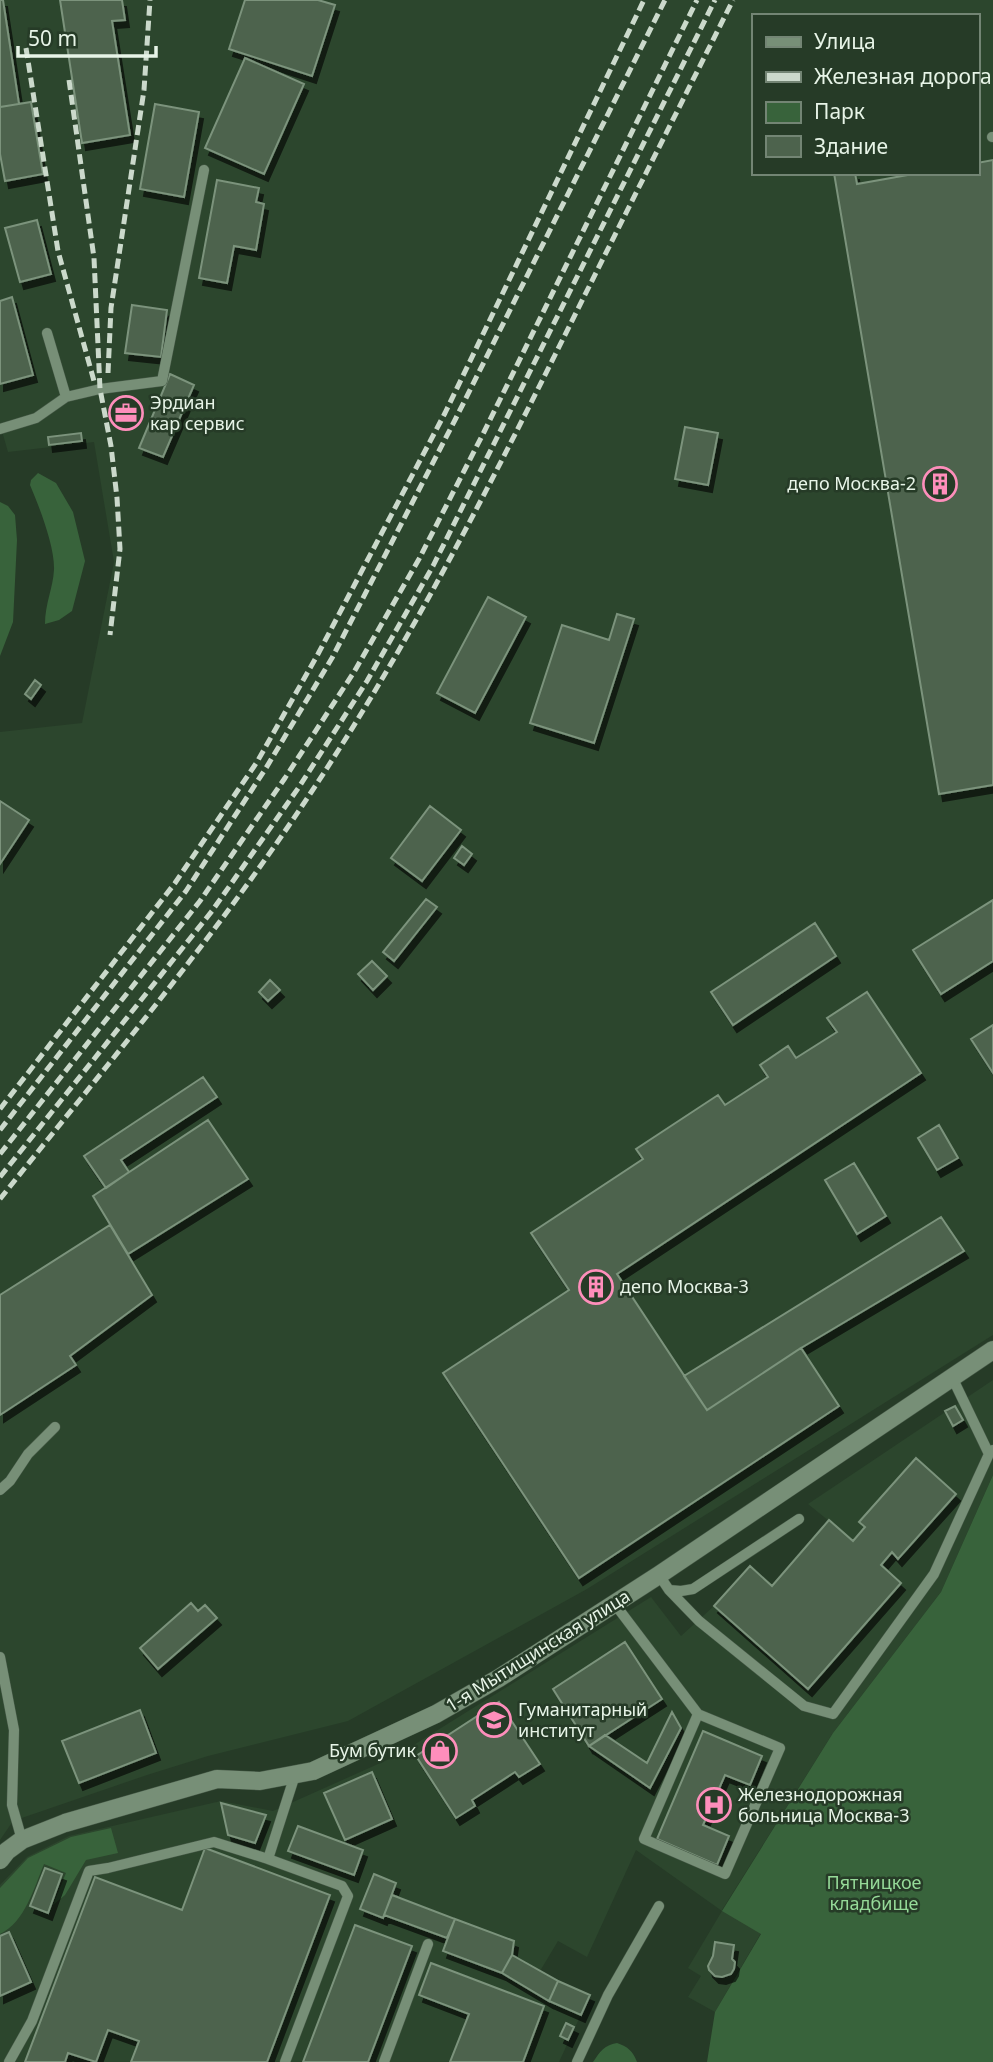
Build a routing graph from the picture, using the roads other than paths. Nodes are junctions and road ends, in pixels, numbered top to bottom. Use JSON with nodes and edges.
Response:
{"nodes":[{"id":1,"x":204,"y":170,"type":"dead end"},
{"id":2,"x":47,"y":333,"type":"dead end"},
{"id":3,"x":66,"y":397,"type":"junction"},
{"id":4,"x":0,"y":429,"type":"edge"},
{"id":5,"x":993,"y":1350,"type":"edge"},
{"id":6,"x":952,"y":1377,"type":"junction"},
{"id":7,"x":55,"y":1427,"type":"dead end"},
{"id":8,"x":991,"y":1452,"type":"edge"},
{"id":9,"x":0,"y":1490,"type":"edge"},
{"id":10,"x":799,"y":1519,"type":"dead end"},
{"id":11,"x":664,"y":1582,"type":"junction"},
{"id":12,"x":614,"y":1603,"type":"junction"},
{"id":13,"x":0,"y":1657,"type":"edge"},
{"id":14,"x":698,"y":1714,"type":"junction"},
{"id":15,"x":295,"y":1775,"type":"junction"},
{"id":16,"x":22,"y":1840,"type":"junction"},
{"id":17,"x":268,"y":1859,"type":"junction"},
{"id":18,"x":0,"y":1860,"type":"edge"},
{"id":19,"x":659,"y":1906,"type":"dead end"},
{"id":20,"x":428,"y":1944,"type":"dead end"},
{"id":21,"x":9,"y":2062,"type":"edge"},
{"id":22,"x":285,"y":2062,"type":"edge"},
{"id":23,"x":384,"y":2062,"type":"edge"},
{"id":24,"x":577,"y":2062,"type":"edge"}],
"edges":[{"from":1,"to":3,"type":"lane"},
{"from":2,"to":3,"type":"lane"},
{"from":3,"to":4,"type":"lane"},
{"from":5,"to":6,"type":"street","name":"1-я Мытищинская улица"},
{"from":6,"to":8,"type":"lane"},
{"from":6,"to":11,"type":"street","name":"1-я Мытищинская улица"},
{"from":7,"to":9,"type":"lane"},
{"from":8,"to":11,"type":"lane"},
{"from":10,"to":11,"type":"lane"},
{"from":11,"to":12,"type":"street","name":"1-я Мытищинская улица"},
{"from":12,"to":14,"type":"lane"},
{"from":12,"to":15,"type":"street","name":"1-я Мытищинская улица"},
{"from":13,"to":16,"type":"lane"},
{"from":14,"to":14,"type":"lane"},
{"from":15,"to":16,"type":"street","name":"1-я Мытищинская улица"},
{"from":15,"to":17,"type":"lane"},
{"from":16,"to":18,"type":"street","name":"1-я Мытищинская улица"},
{"from":17,"to":21,"type":"lane"},
{"from":17,"to":22,"type":"lane"},
{"from":19,"to":24,"type":"lane"},
{"from":20,"to":23,"type":"lane"}]}
